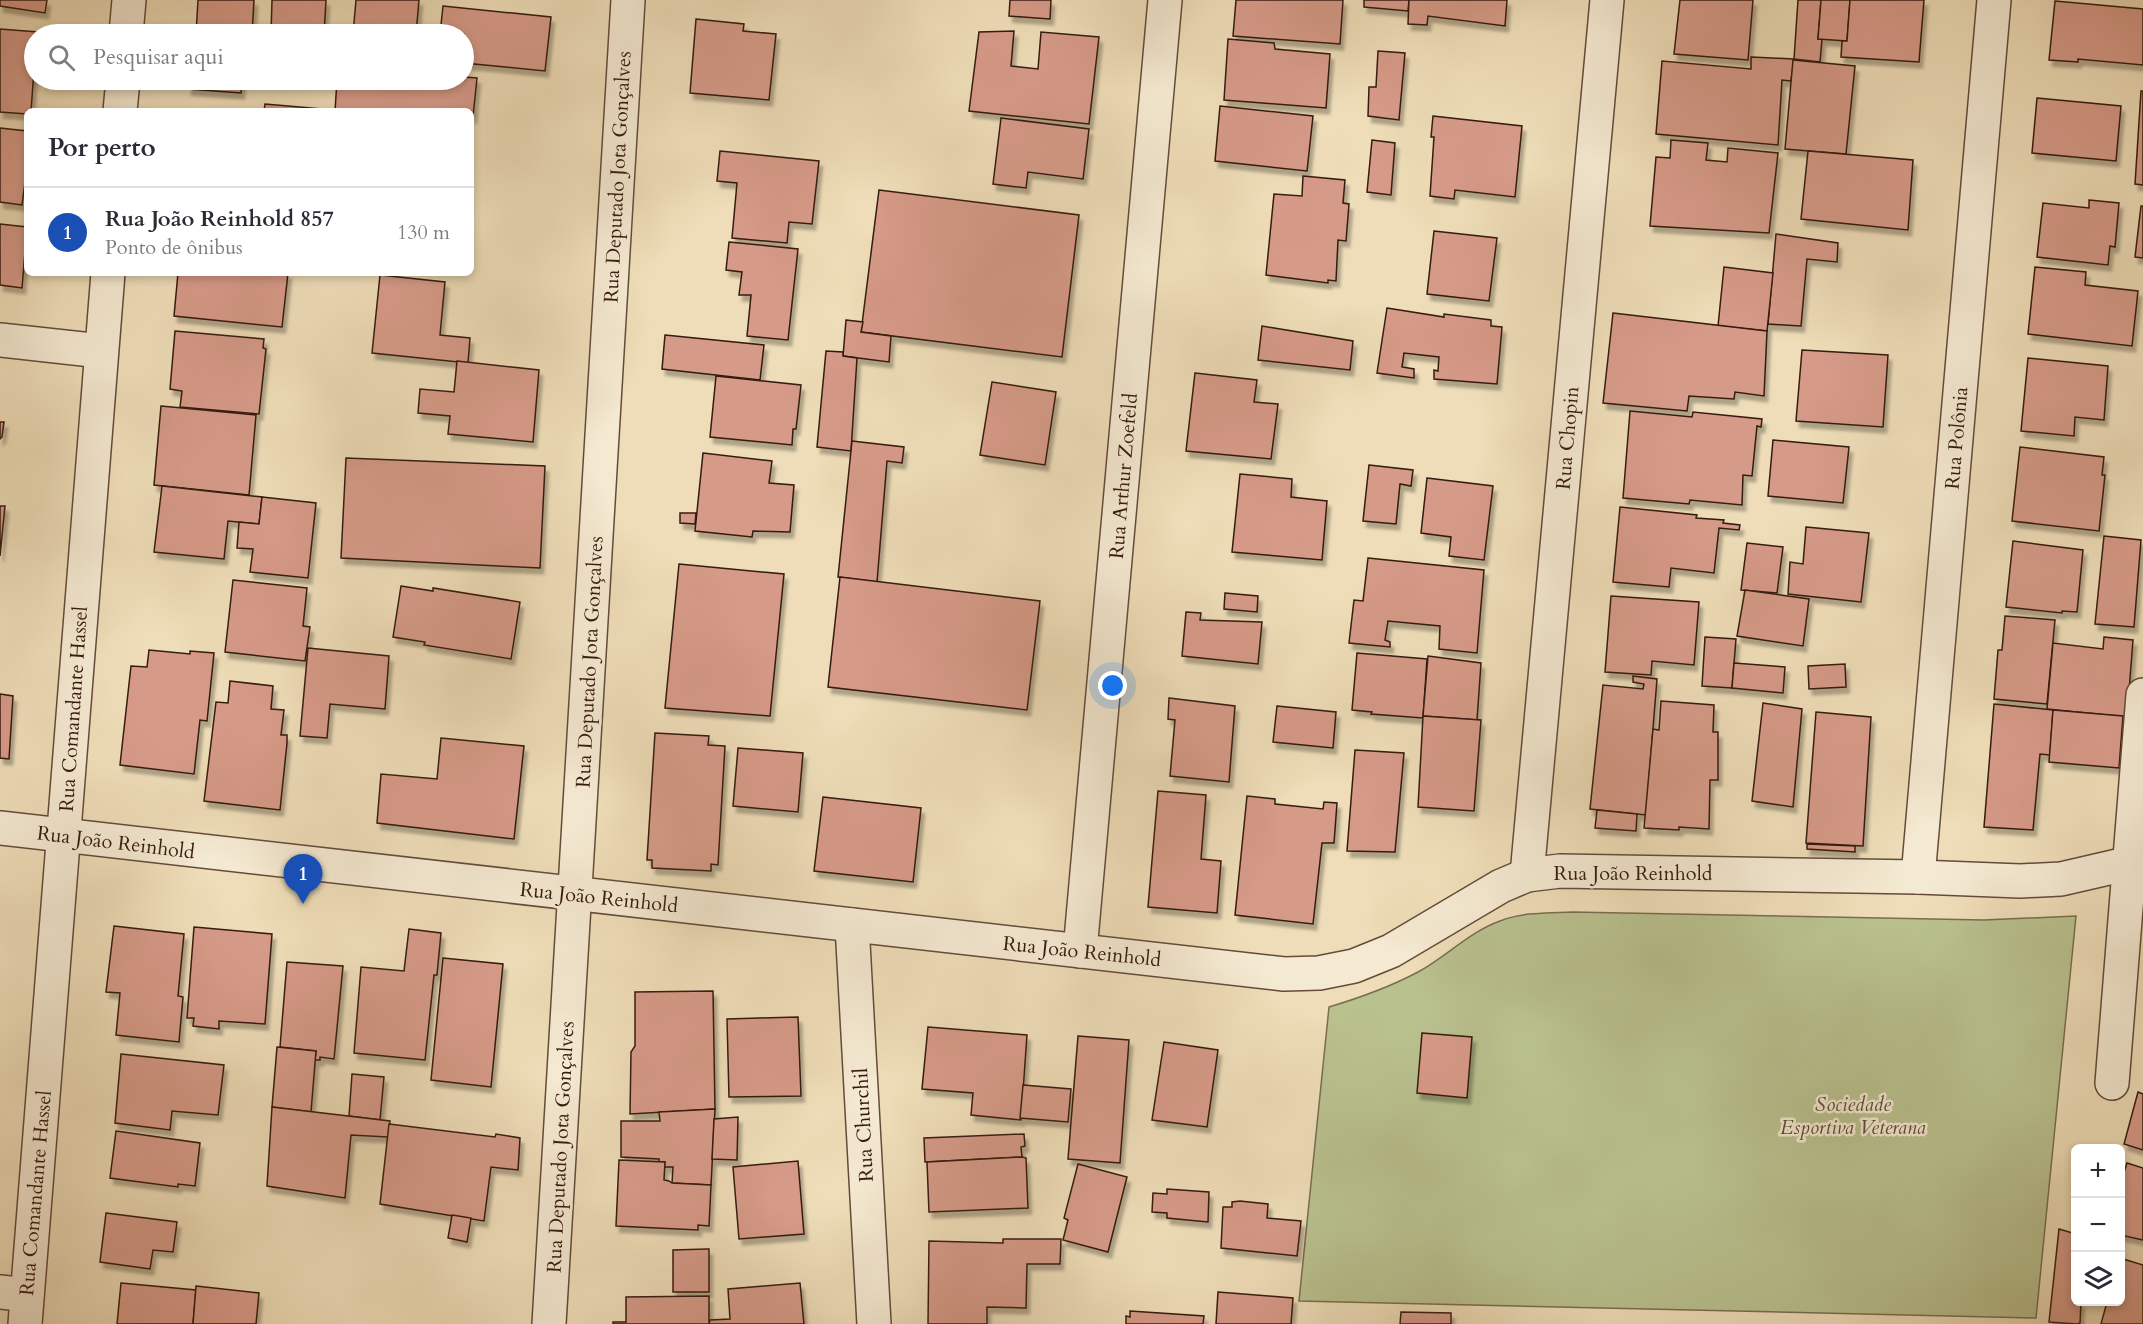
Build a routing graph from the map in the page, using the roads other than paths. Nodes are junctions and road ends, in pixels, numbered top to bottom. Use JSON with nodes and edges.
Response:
{"nodes":[{"id":1,"x":129,"y":0,"type":"edge"},
{"id":2,"x":628,"y":0,"type":"edge"},
{"id":3,"x":1166,"y":0,"type":"edge"},
{"id":4,"x":1606,"y":0,"type":"edge"},
{"id":5,"x":1994,"y":0,"type":"edge"},
{"id":6,"x":127,"y":24,"type":"edge"},
{"id":7,"x":122,"y":90,"type":"edge"},
{"id":8,"x":120,"y":108,"type":"edge"},
{"id":9,"x":108,"y":276,"type":"edge"},
{"id":10,"x":0,"y":339,"type":"edge"},
{"id":11,"x":101,"y":351,"type":"junction"},
{"id":12,"x":2143,"y":695,"type":"edge"},
{"id":13,"x":0,"y":828,"type":"edge"},
{"id":14,"x":63,"y":835,"type":"junction"},
{"id":15,"x":2136,"y":860,"type":"edge"},
{"id":16,"x":1527,"y":875,"type":"junction"},
{"id":17,"x":1918,"y":877,"type":"junction"},
{"id":18,"x":575,"y":894,"type":"junction"},
{"id":19,"x":852,"y":925,"type":"junction"},
{"id":20,"x":1080,"y":951,"type":"junction"},
{"id":21,"x":2112,"y":1083,"type":"dead end"},
{"id":22,"x":17,"y":1304,"type":"edge"},
{"id":23,"x":549,"y":1324,"type":"edge"},
{"id":24,"x":874,"y":1324,"type":"edge"}],
"edges":[{"from":1,"to":6,"type":"street"},
{"from":2,"to":18,"type":"street","name":"Rua Deputado Jota Gonçalves"},
{"from":3,"to":20,"type":"street","name":"Rua Arthur Zoefeld"},
{"from":4,"to":16,"type":"street","name":"Rua Chopin"},
{"from":5,"to":17,"type":"street","name":"Rua Polônia"},
{"from":7,"to":8,"type":"street"},
{"from":9,"to":11,"type":"street","name":"Rua Comandante Hassel"},
{"from":10,"to":11,"type":"street"},
{"from":11,"to":14,"type":"street","name":"Rua Comandante Hassel"},
{"from":12,"to":15,"type":"street"},
{"from":13,"to":14,"type":"street","name":"Rua João Reinhold"},
{"from":14,"to":18,"type":"street","name":"Rua João Reinhold"},
{"from":14,"to":22,"type":"street","name":"Rua Comandante Hassel"},
{"from":15,"to":17,"type":"street","name":"Rua João Reinhold"},
{"from":15,"to":21,"type":"street"},
{"from":16,"to":17,"type":"street","name":"Rua João Reinhold"},
{"from":16,"to":20,"type":"street","name":"Rua João Reinhold"},
{"from":18,"to":19,"type":"street","name":"Rua João Reinhold"},
{"from":18,"to":23,"type":"street","name":"Rua Deputado Jota Gonçalves"},
{"from":19,"to":20,"type":"street","name":"Rua João Reinhold"},
{"from":19,"to":24,"type":"street","name":"Rua Churchil"}]}
